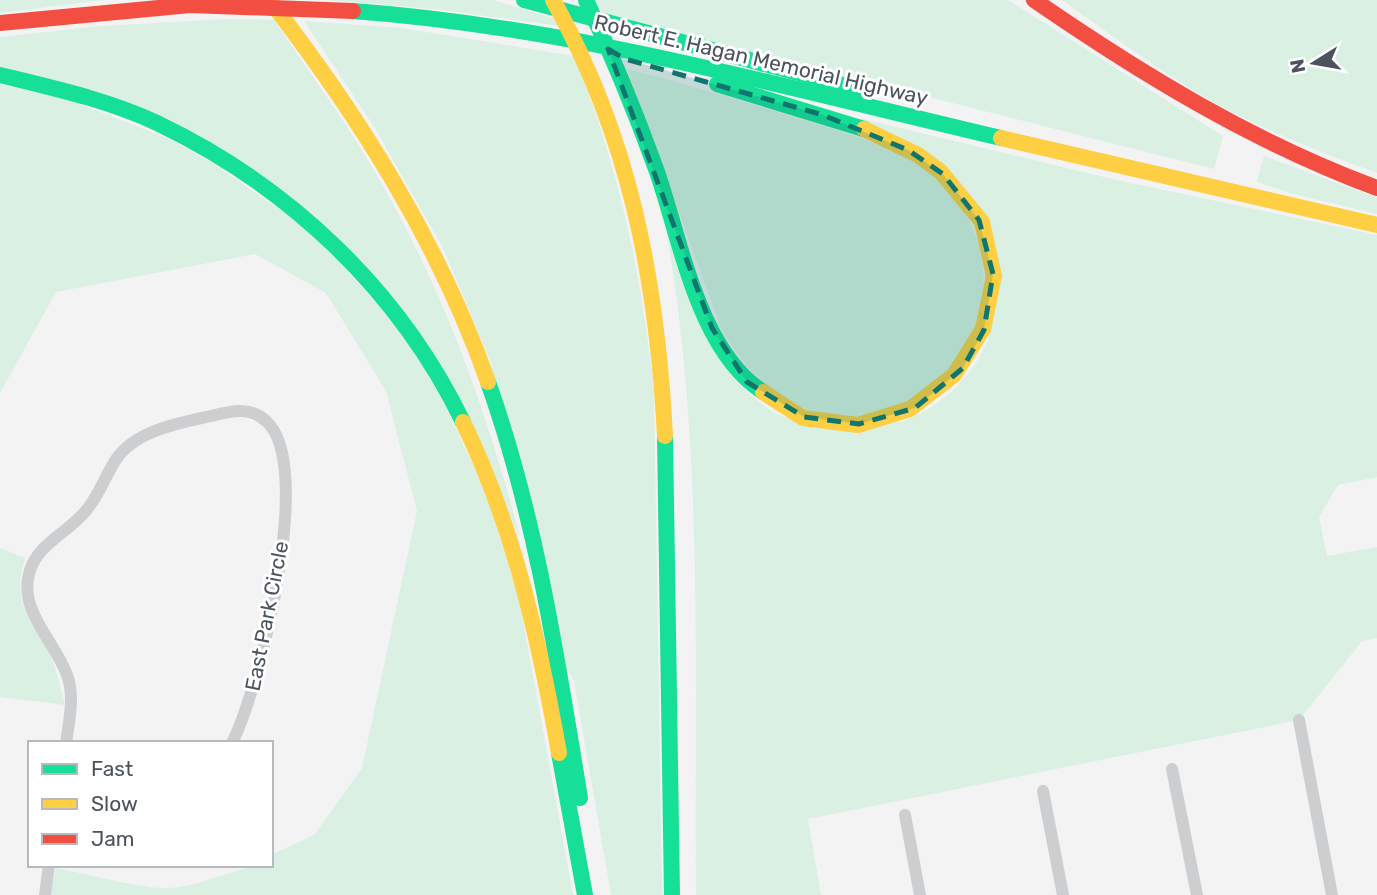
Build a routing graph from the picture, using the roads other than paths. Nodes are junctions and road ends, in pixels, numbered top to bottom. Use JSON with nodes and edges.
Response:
{"nodes":[{"id":1,"x":270,"y":0,"type":"edge"},
{"id":2,"x":524,"y":0,"type":"edge"},
{"id":3,"x":553,"y":0,"type":"edge"},
{"id":4,"x":573,"y":0,"type":"edge"},
{"id":5,"x":586,"y":0,"type":"edge"},
{"id":6,"x":1034,"y":0,"type":"edge"},
{"id":7,"x":0,"y":23,"type":"edge"},
{"id":8,"x":682,"y":68,"type":"junction"},
{"id":9,"x":0,"y":75,"type":"edge"},
{"id":10,"x":1079,"y":157,"type":"junction"},
{"id":11,"x":1377,"y":188,"type":"edge"},
{"id":12,"x":1377,"y":225,"type":"edge"},
{"id":13,"x":1298,"y":720,"type":"dead end"},
{"id":14,"x":66,"y":741,"type":"edge"},
{"id":15,"x":233,"y":741,"type":"edge"},
{"id":16,"x":1172,"y":769,"type":"dead end"},
{"id":17,"x":1043,"y":791,"type":"dead end"},
{"id":18,"x":905,"y":816,"type":"dead end"},
{"id":19,"x":48,"y":867,"type":"edge"},
{"id":20,"x":45,"y":895,"type":"edge"},
{"id":21,"x":585,"y":895,"type":"edge"},
{"id":22,"x":596,"y":895,"type":"edge"},
{"id":23,"x":672,"y":895,"type":"edge"},
{"id":24,"x":681,"y":895,"type":"edge"},
{"id":25,"x":920,"y":895,"type":"edge"},
{"id":26,"x":1063,"y":895,"type":"edge"},
{"id":27,"x":1196,"y":895,"type":"edge"},
{"id":28,"x":1332,"y":895,"type":"edge"}],
"edges":[{"from":1,"to":22,"type":"highway"},
{"from":2,"to":10,"type":"highway"},
{"from":3,"to":23,"type":"highway"},
{"from":4,"to":24,"type":"highway"},
{"from":5,"to":8,"type":"highway"},
{"from":6,"to":11,"type":"highway"},
{"from":7,"to":8,"type":"highway","name":"Robert E. Hagan Memorial Highway"},
{"from":8,"to":10,"type":"highway","name":"Robert E. Hagan Memorial Highway"},
{"from":9,"to":21,"type":"highway"},
{"from":10,"to":12,"type":"highway","name":"Robert E. Hagan Memorial Highway"},
{"from":13,"to":28,"type":"street"},
{"from":14,"to":15,"type":"street","name":"East Park Circle"},
{"from":16,"to":27,"type":"street"},
{"from":17,"to":26,"type":"street"},
{"from":18,"to":25,"type":"street"},
{"from":19,"to":20,"type":"street"}]}
